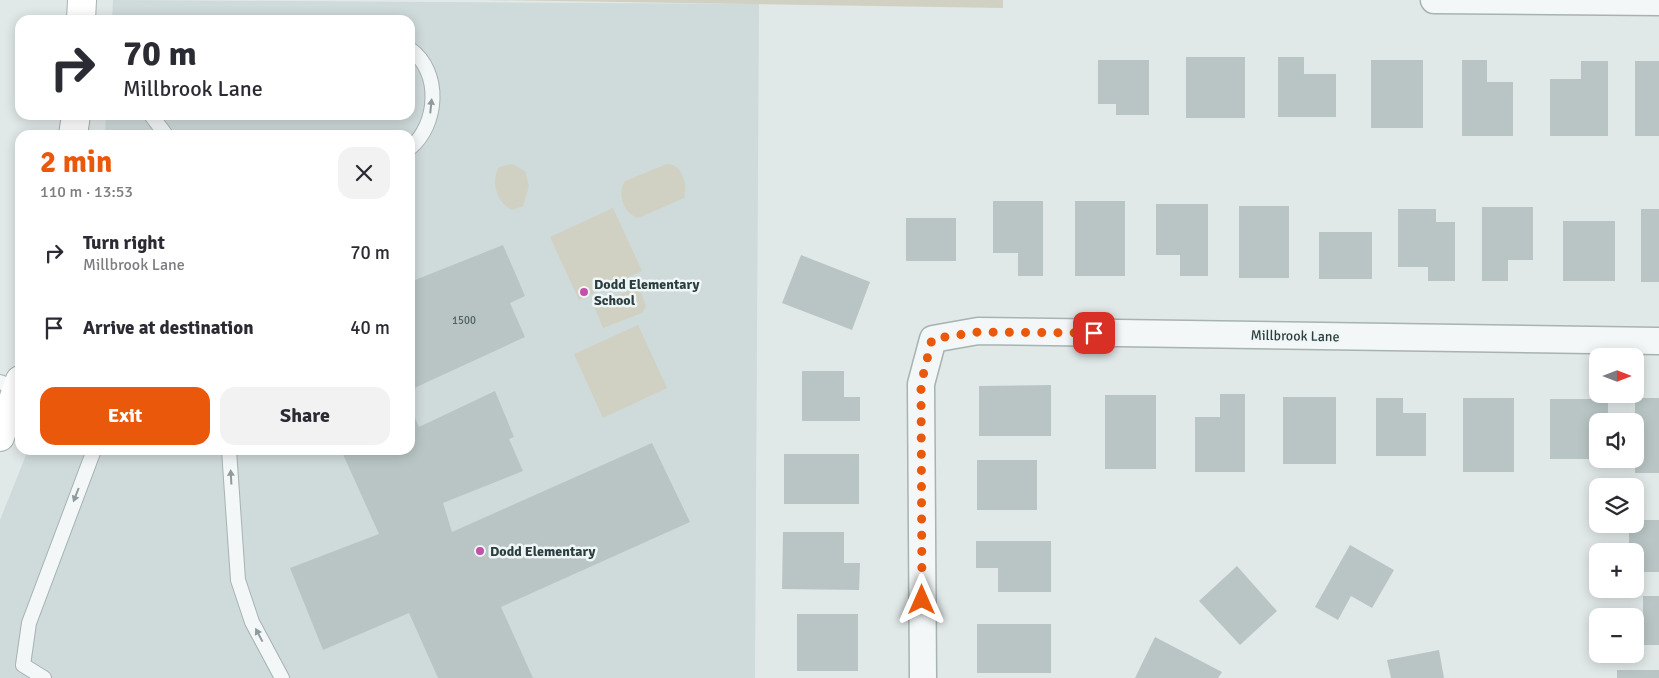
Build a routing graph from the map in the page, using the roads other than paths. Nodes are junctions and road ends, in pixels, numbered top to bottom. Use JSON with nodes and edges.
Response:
{"nodes":[{"id":1,"x":82,"y":0,"type":"edge"},
{"id":2,"x":1434,"y":0,"type":"edge"},
{"id":3,"x":1659,"y":2,"type":"edge"},
{"id":4,"x":82,"y":15,"type":"edge"},
{"id":5,"x":415,"y":55,"type":"edge"},
{"id":6,"x":415,"y":144,"type":"edge"},
{"id":7,"x":1659,"y":341,"type":"edge"},
{"id":8,"x":12,"y":384,"type":"edge"},
{"id":9,"x":0,"y":437,"type":"edge"},
{"id":10,"x":92,"y":455,"type":"edge"},
{"id":11,"x":229,"y":455,"type":"edge"},
{"id":12,"x":44,"y":678,"type":"edge"},
{"id":13,"x":282,"y":678,"type":"edge"},
{"id":14,"x":923,"y":678,"type":"edge"}],
"edges":[{"from":1,"to":4,"type":"main road"},
{"from":2,"to":3,"type":"street"},
{"from":6,"to":5,"type":"lane","one_way":true},
{"from":7,"to":14,"type":"street","name":"Millbrook Lane"},
{"from":8,"to":9,"type":"main road"},
{"from":10,"to":12,"type":"lane","one_way":true},
{"from":13,"to":11,"type":"lane","one_way":true}]}
